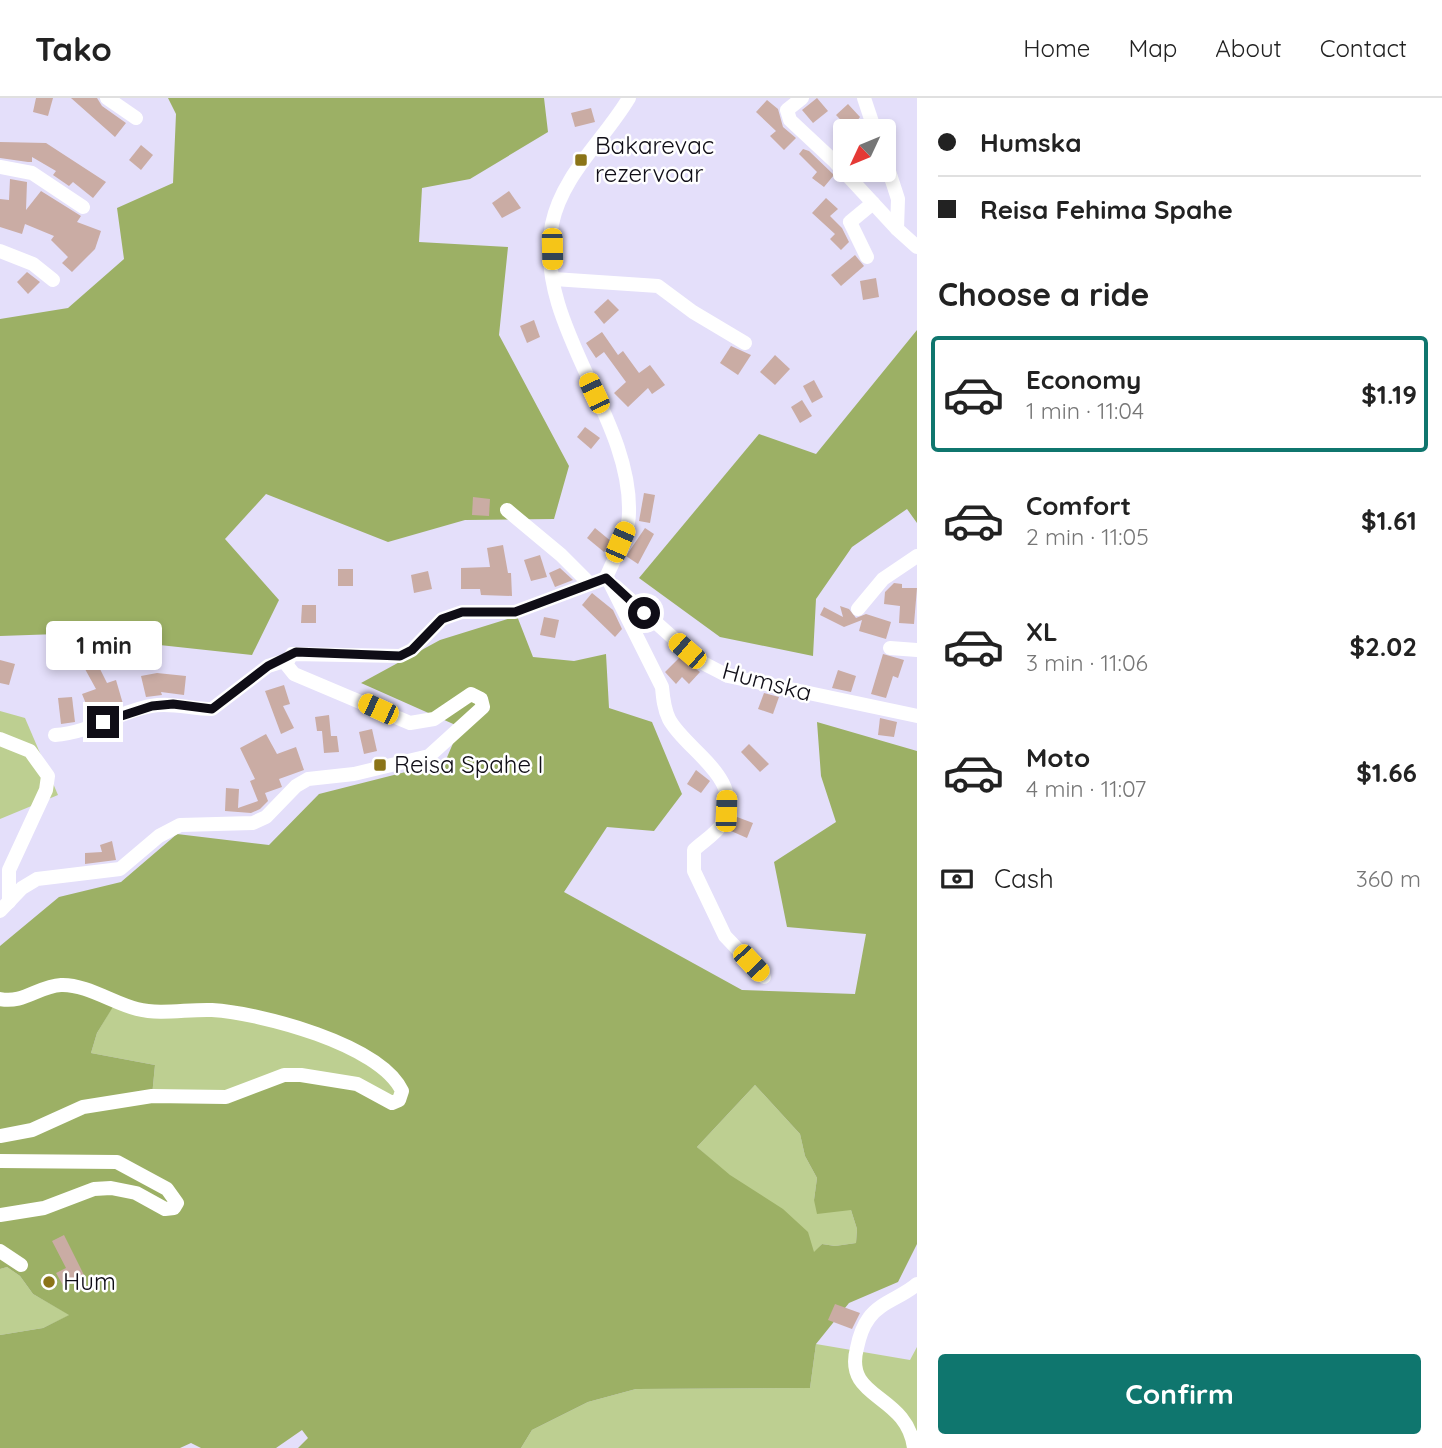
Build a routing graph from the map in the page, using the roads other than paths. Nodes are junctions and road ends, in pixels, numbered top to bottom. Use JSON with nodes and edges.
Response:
{"nodes":[{"id":1,"x":107,"y":98,"type":"edge"},
{"id":2,"x":629,"y":98,"type":"edge"},
{"id":3,"x":802,"y":98,"type":"edge"},
{"id":4,"x":863,"y":98,"type":"edge"},
{"id":5,"x":136,"y":118,"type":"dead end"},
{"id":6,"x":871,"y":119,"type":"edge"},
{"id":7,"x":0,"y":167,"type":"edge"},
{"id":8,"x":892,"y":182,"type":"edge"},
{"id":9,"x":873,"y":203,"type":"junction"},
{"id":10,"x":83,"y":207,"type":"dead end"},
{"id":11,"x":897,"y":229,"type":"junction"},
{"id":12,"x":917,"y":247,"type":"edge"},
{"id":13,"x":0,"y":251,"type":"edge"},
{"id":14,"x":867,"y":257,"type":"dead end"},
{"id":15,"x":554,"y":279,"type":"junction"},
{"id":16,"x":52,"y":281,"type":"dead end"},
{"id":17,"x":745,"y":343,"type":"dead end"},
{"id":18,"x":506,"y":510,"type":"dead end"},
{"id":19,"x":917,"y":556,"type":"edge"},
{"id":20,"x":608,"y":579,"type":"junction"},
{"id":21,"x":589,"y":583,"type":"junction"},
{"id":22,"x":858,"y":609,"type":"dead end"},
{"id":23,"x":890,"y":648,"type":"dead end"},
{"id":24,"x":917,"y":650,"type":"edge"},
{"id":25,"x":287,"y":660,"type":"junction"},
{"id":26,"x":917,"y":716,"type":"edge"},
{"id":27,"x":55,"y":734,"type":"dead end"},
{"id":28,"x":0,"y":739,"type":"edge"},
{"id":29,"x":5,"y":906,"type":"edge"},
{"id":30,"x":764,"y":977,"type":"dead end"},
{"id":31,"x":0,"y":999,"type":"edge"},
{"id":32,"x":0,"y":1136,"type":"edge"},
{"id":33,"x":0,"y":1161,"type":"edge"},
{"id":34,"x":0,"y":1215,"type":"edge"},
{"id":35,"x":0,"y":1251,"type":"edge"},
{"id":36,"x":21,"y":1265,"type":"dead end"},
{"id":37,"x":917,"y":1283,"type":"edge"},
{"id":38,"x":914,"y":1448,"type":"edge"}],
"edges":[{"from":1,"to":5,"type":"street"},
{"from":2,"to":15,"type":"street"},
{"from":3,"to":9,"type":"street"},
{"from":4,"to":6,"type":"street"},
{"from":7,"to":10,"type":"street"},
{"from":8,"to":11,"type":"street"},
{"from":9,"to":11,"type":"street"},
{"from":9,"to":14,"type":"street"},
{"from":11,"to":12,"type":"street"},
{"from":13,"to":16,"type":"street"},
{"from":15,"to":17,"type":"street"},
{"from":15,"to":20,"type":"street"},
{"from":18,"to":21,"type":"street"},
{"from":19,"to":22,"type":"street"},
{"from":20,"to":21,"type":"street"},
{"from":20,"to":26,"type":"street","name":"Humska"},
{"from":20,"to":30,"type":"street"},
{"from":21,"to":25,"type":"street"},
{"from":23,"to":24,"type":"street"},
{"from":25,"to":27,"type":"street"},
{"from":25,"to":29,"type":"street"},
{"from":28,"to":29,"type":"street"},
{"from":31,"to":32,"type":"street"},
{"from":33,"to":34,"type":"street"},
{"from":35,"to":36,"type":"street"},
{"from":37,"to":38,"type":"street"}]}
